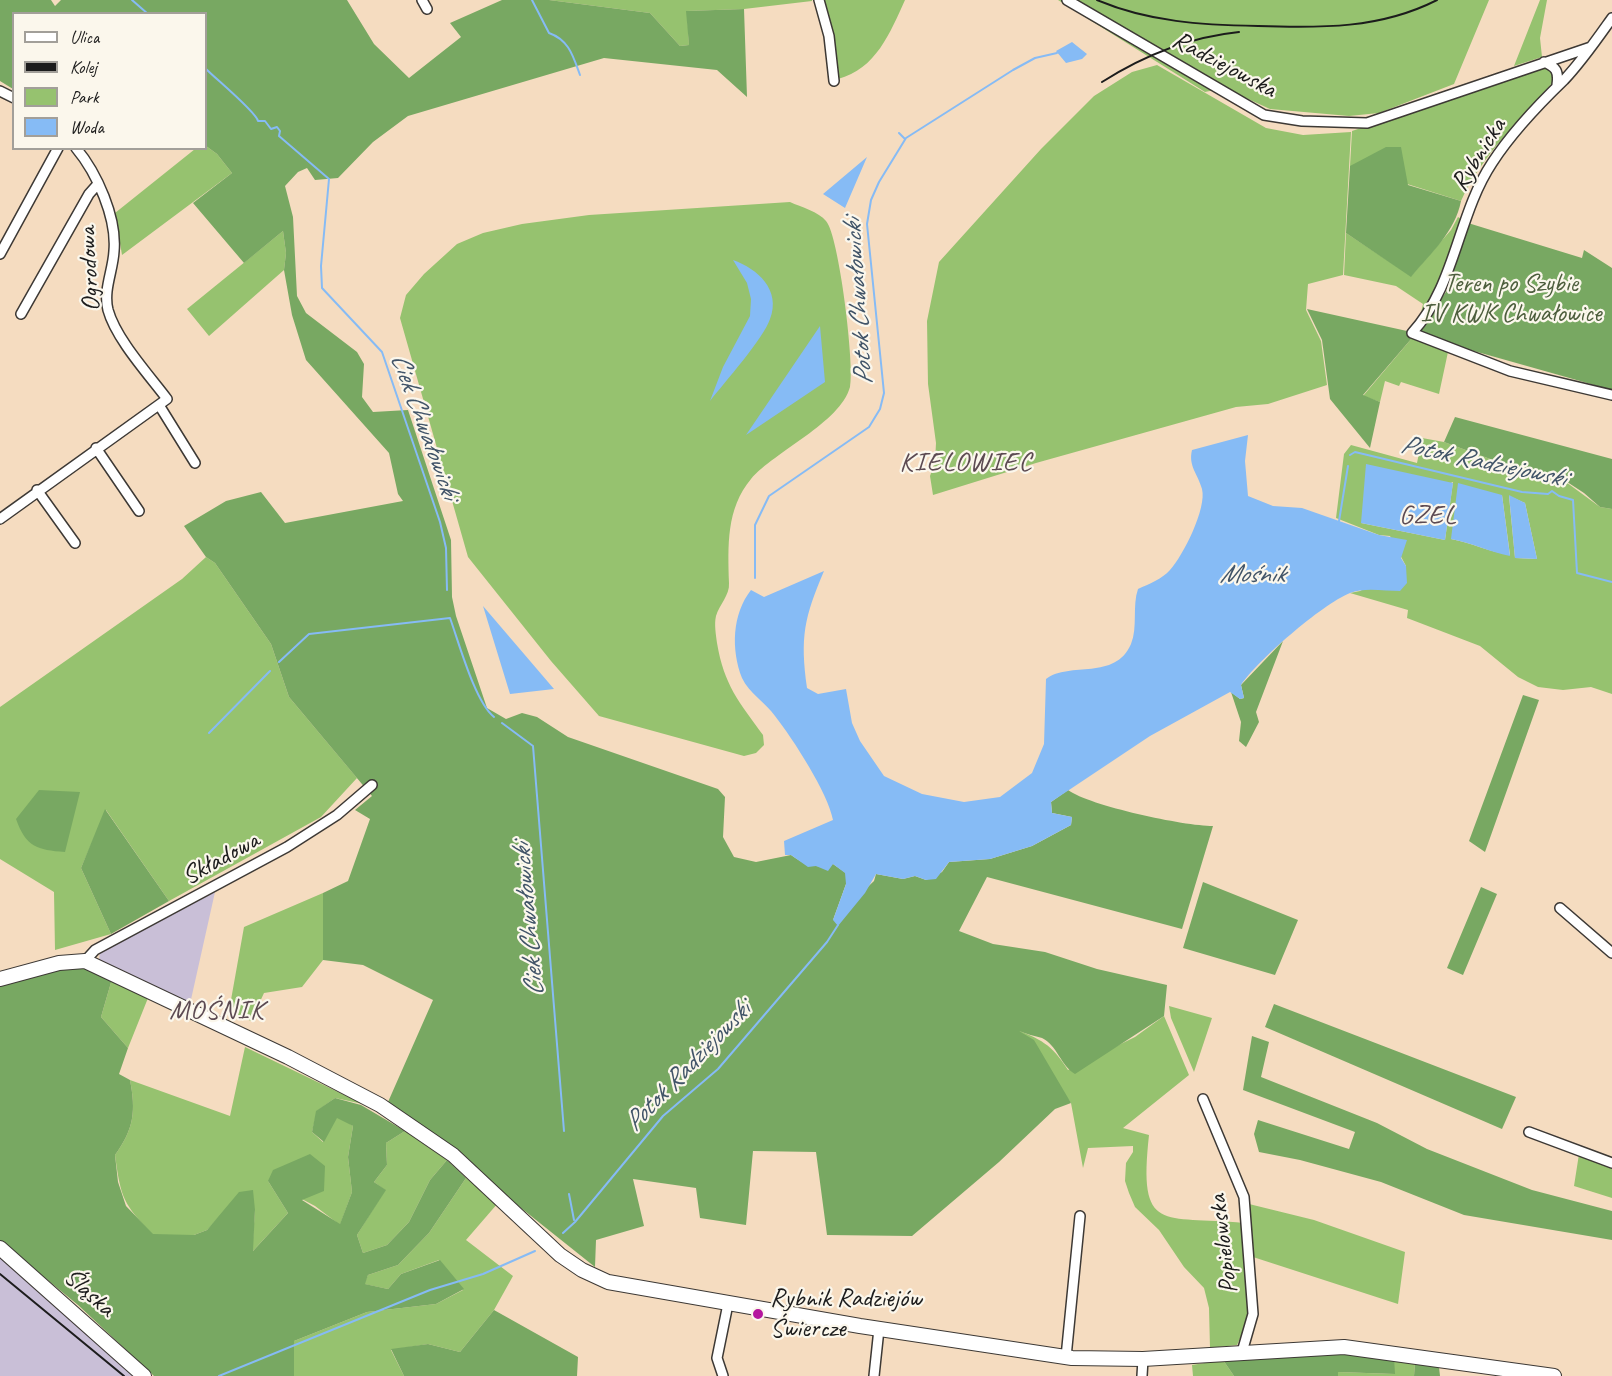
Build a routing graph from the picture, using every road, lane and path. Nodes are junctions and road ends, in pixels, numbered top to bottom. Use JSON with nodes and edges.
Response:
{"nodes":[{"id":1,"x":422,"y":0,"type":"edge"},
{"id":2,"x":819,"y":0,"type":"edge"},
{"id":3,"x":1066,"y":0,"type":"edge"},
{"id":4,"x":427,"y":9,"type":"dead end"},
{"id":5,"x":1612,"y":18,"type":"edge"},
{"id":6,"x":1591,"y":47,"type":"junction"},
{"id":7,"x":1544,"y":62,"type":"junction"},
{"id":8,"x":834,"y":81,"type":"dead end"},
{"id":9,"x":1557,"y":85,"type":"junction"},
{"id":10,"x":57,"y":150,"type":"edge"},
{"id":11,"x":77,"y":150,"type":"edge"},
{"id":12,"x":97,"y":185,"type":"junction"},
{"id":13,"x":0,"y":254,"type":"edge"},
{"id":14,"x":21,"y":314,"type":"dead end"},
{"id":15,"x":1612,"y":395,"type":"edge"},
{"id":16,"x":159,"y":405,"type":"junction"},
{"id":17,"x":96,"y":448,"type":"junction"},
{"id":18,"x":195,"y":464,"type":"dead end"},
{"id":19,"x":38,"y":490,"type":"junction"},
{"id":20,"x":140,"y":511,"type":"dead end"},
{"id":21,"x":0,"y":519,"type":"edge"},
{"id":22,"x":75,"y":543,"type":"dead end"},
{"id":23,"x":372,"y":785,"type":"dead end"},
{"id":24,"x":1560,"y":908,"type":"dead end"},
{"id":25,"x":1612,"y":953,"type":"edge"},
{"id":26,"x":84,"y":961,"type":"junction"},
{"id":27,"x":0,"y":979,"type":"edge"},
{"id":28,"x":1203,"y":1099,"type":"dead end"},
{"id":29,"x":1529,"y":1132,"type":"dead end"},
{"id":30,"x":1612,"y":1163,"type":"edge"},
{"id":31,"x":1080,"y":1216,"type":"dead end"},
{"id":32,"x":0,"y":1248,"type":"edge"},
{"id":33,"x":729,"y":1304,"type":"junction"},
{"id":34,"x":879,"y":1329,"type":"junction"},
{"id":35,"x":1242,"y":1352,"type":"junction"},
{"id":36,"x":1066,"y":1357,"type":"junction"},
{"id":37,"x":1143,"y":1359,"type":"junction"},
{"id":38,"x":144,"y":1376,"type":"edge"},
{"id":39,"x":723,"y":1376,"type":"edge"},
{"id":40,"x":874,"y":1376,"type":"edge"},
{"id":41,"x":1142,"y":1376,"type":"edge"},
{"id":42,"x":1554,"y":1376,"type":"edge"}],
"edges":[{"from":1,"to":4,"type":"street"},
{"from":2,"to":8,"type":"street"},
{"from":3,"to":7,"type":"street","name":"Radziejowska"},
{"from":5,"to":6,"type":"street","name":"Rybnicka"},
{"from":6,"to":7,"type":"street","name":"Radziejowska"},
{"from":6,"to":9,"type":"street","name":"Rybnicka"},
{"from":7,"to":9,"type":"street"},
{"from":9,"to":15,"type":"street","name":"Rybnicka"},
{"from":10,"to":13,"type":"street"},
{"from":11,"to":12,"type":"street","name":"Ogrodowa"},
{"from":12,"to":14,"type":"street","name":"Ogrodowa"},
{"from":12,"to":16,"type":"street","name":"Ogrodowa"},
{"from":16,"to":17,"type":"street"},
{"from":16,"to":18,"type":"street","name":"Ogrodowa"},
{"from":17,"to":19,"type":"street"},
{"from":17,"to":20,"type":"street"},
{"from":19,"to":21,"type":"street"},
{"from":19,"to":22,"type":"street"},
{"from":23,"to":26,"type":"street","name":"Składowa"},
{"from":24,"to":25,"type":"street"},
{"from":26,"to":27,"type":"street"},
{"from":26,"to":33,"type":"street"},
{"from":28,"to":35,"type":"street","name":"Popielowska"},
{"from":29,"to":30,"type":"street"},
{"from":31,"to":36,"type":"street"},
{"from":32,"to":38,"type":"street","name":"Śląska"},
{"from":33,"to":34,"type":"street"},
{"from":33,"to":39,"type":"street"},
{"from":34,"to":36,"type":"street"},
{"from":34,"to":40,"type":"street"},
{"from":35,"to":37,"type":"street"},
{"from":35,"to":42,"type":"street"},
{"from":36,"to":37,"type":"street"},
{"from":37,"to":41,"type":"street"}]}
